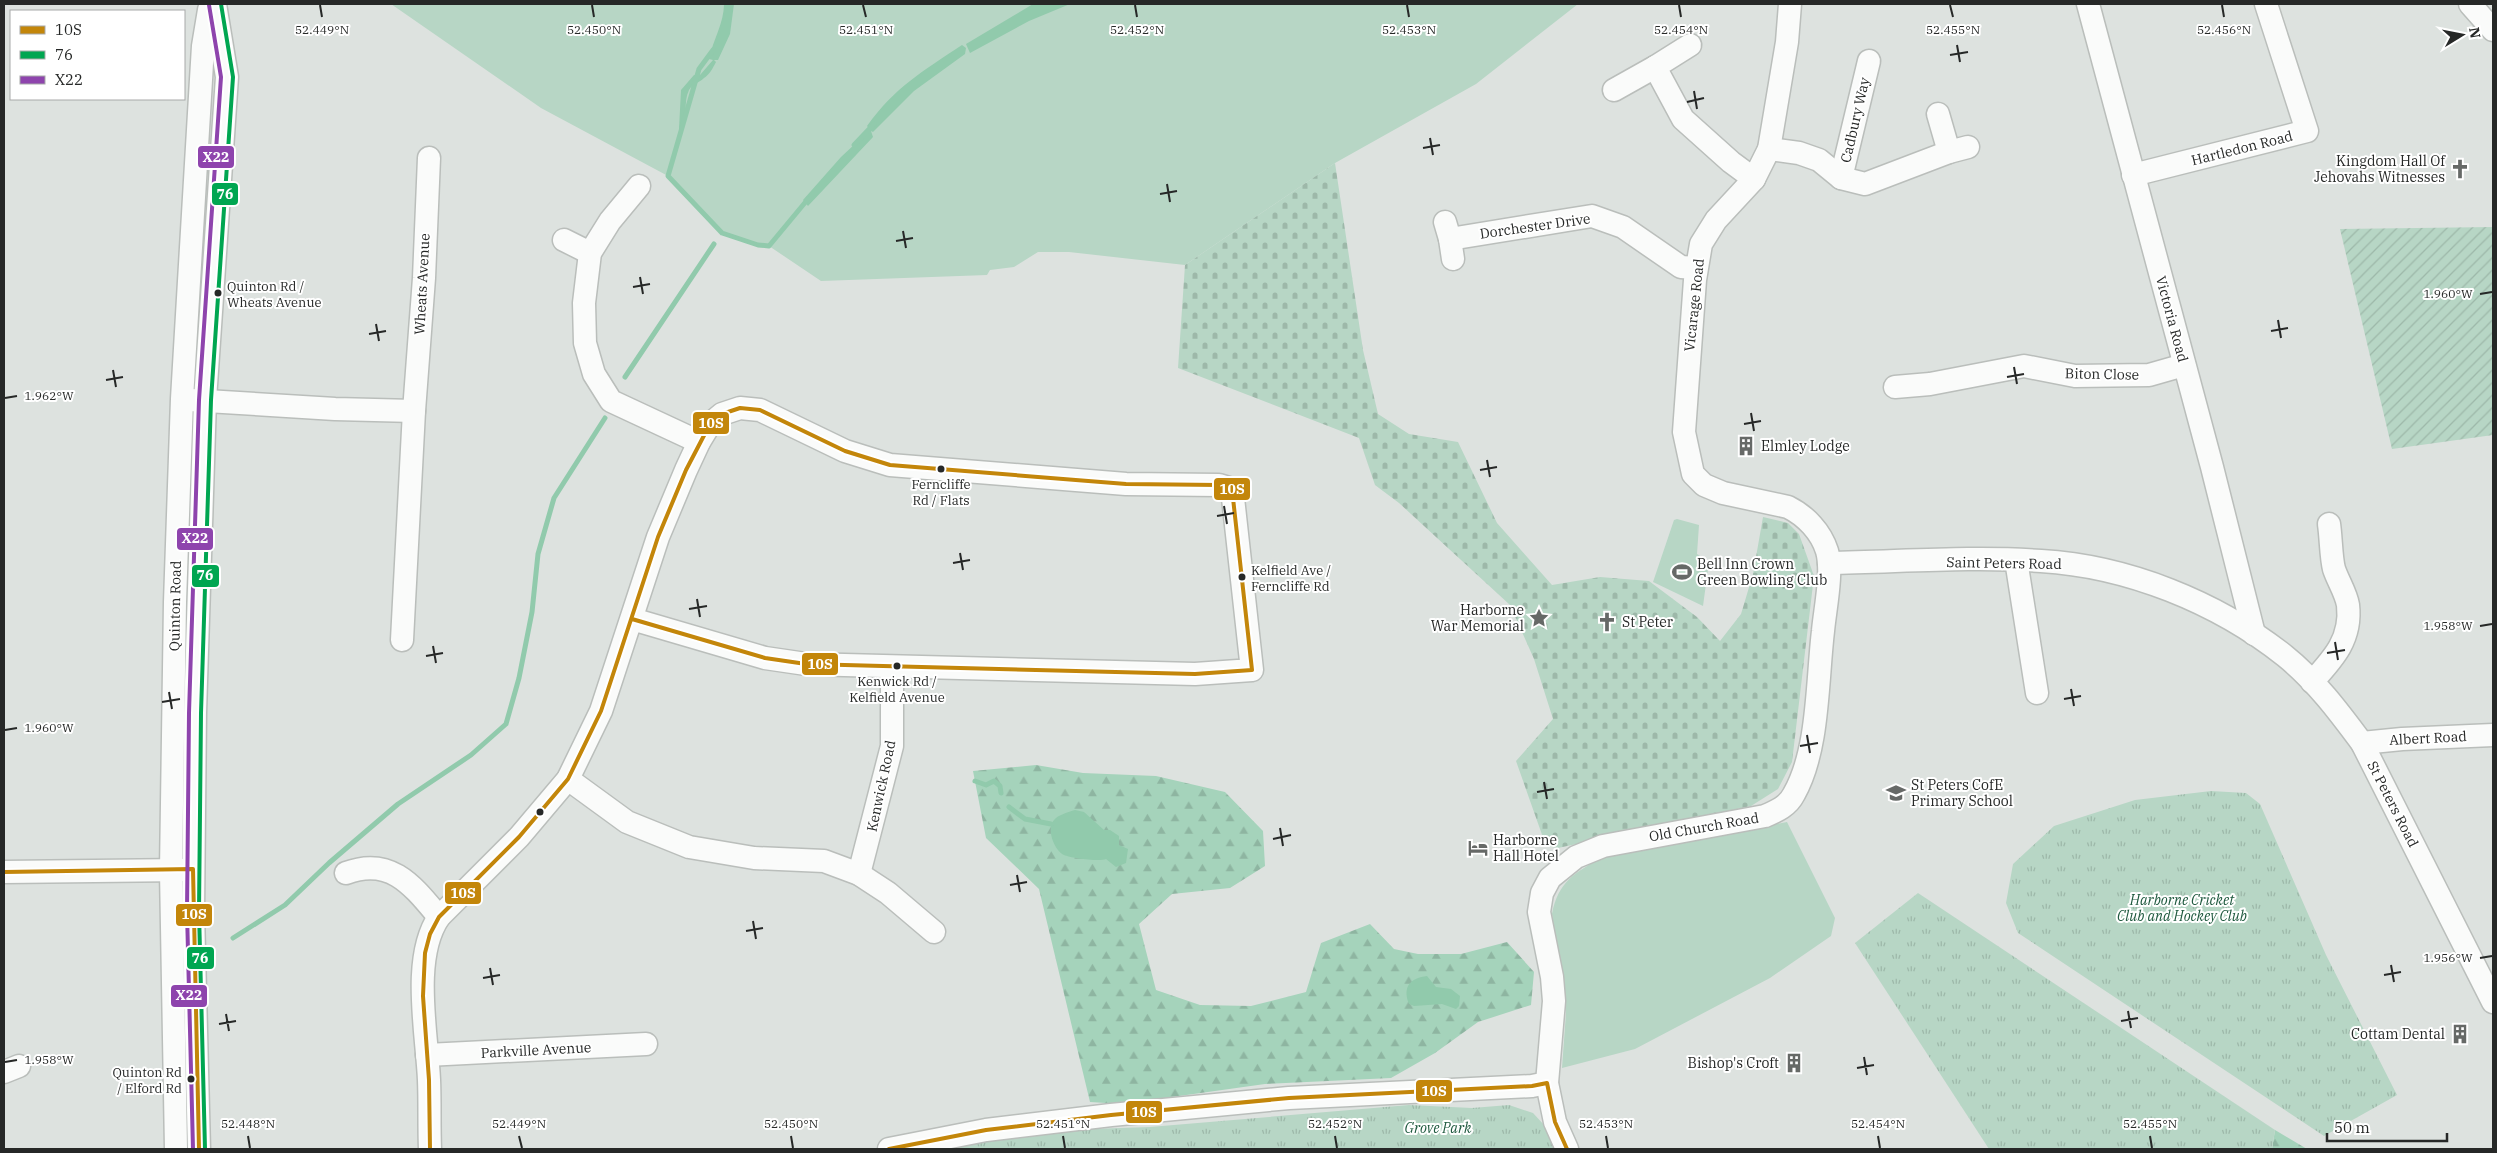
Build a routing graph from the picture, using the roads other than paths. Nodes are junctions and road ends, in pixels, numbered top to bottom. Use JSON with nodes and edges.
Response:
{"nodes":[{"id":1,"x":210,"y":4,"type":"edge"},
{"id":2,"x":215,"y":4,"type":"edge"},
{"id":3,"x":1790,"y":4,"type":"edge"},
{"id":4,"x":2088,"y":4,"type":"edge"},
{"id":5,"x":2266,"y":4,"type":"edge"},
{"id":6,"x":2470,"y":4,"type":"edge"},
{"id":7,"x":2493,"y":30,"type":"edge"},
{"id":8,"x":1690,"y":45,"type":"dead end"},
{"id":9,"x":1869,"y":61,"type":"dead end"},
{"id":10,"x":1655,"y":67,"type":"junction"},
{"id":11,"x":1614,"y":90,"type":"dead end"},
{"id":12,"x":1938,"y":114,"type":"dead end"},
{"id":13,"x":1769,"y":149,"type":"junction"},
{"id":14,"x":429,"y":158,"type":"dead end"},
{"id":15,"x":2133,"y":174,"type":"junction"},
{"id":16,"x":1841,"y":178,"type":"junction"},
{"id":17,"x":1754,"y":179,"type":"junction"},
{"id":18,"x":640,"y":186,"type":"dead end"},
{"id":19,"x":564,"y":240,"type":"dead end"},
{"id":20,"x":1449,"y":240,"type":"dead end"},
{"id":21,"x":590,"y":253,"type":"junction"},
{"id":22,"x":1696,"y":268,"type":"junction"},
{"id":23,"x":2184,"y":365,"type":"junction"},
{"id":24,"x":1895,"y":387,"type":"dead end"},
{"id":25,"x":182,"y":399,"type":"junction"},
{"id":26,"x":205,"y":400,"type":"junction"},
{"id":27,"x":414,"y":411,"type":"junction"},
{"id":28,"x":699,"y":442,"type":"junction"},
{"id":29,"x":1723,"y":493,"type":"joint"},
{"id":30,"x":2328,"y":524,"type":"dead end"},
{"id":31,"x":2016,"y":560,"type":"junction"},
{"id":32,"x":1829,"y":563,"type":"junction"},
{"id":33,"x":632,"y":619,"type":"junction"},
{"id":34,"x":2254,"y":634,"type":"junction"},
{"id":35,"x":402,"y":640,"type":"dead end"},
{"id":36,"x":892,"y":667,"type":"junction"},
{"id":37,"x":2312,"y":682,"type":"junction"},
{"id":38,"x":2038,"y":693,"type":"dead end"},
{"id":39,"x":2493,"y":735,"type":"edge"},
{"id":40,"x":2362,"y":743,"type":"junction"},
{"id":41,"x":568,"y":779,"type":"junction"},
{"id":42,"x":357,"y":864,"type":"dead end"},
{"id":43,"x":182,"y":870,"type":"junction"},
{"id":44,"x":4,"y":872,"type":"edge"},
{"id":45,"x":859,"y":874,"type":"junction"},
{"id":46,"x":439,"y":917,"type":"junction"},
{"id":47,"x":934,"y":932,"type":"dead end"},
{"id":48,"x":2493,"y":1002,"type":"edge"},
{"id":49,"x":646,"y":1044,"type":"dead end"},
{"id":50,"x":427,"y":1055,"type":"junction"},
{"id":51,"x":1546,"y":1083,"type":"junction"},
{"id":52,"x":176,"y":1149,"type":"edge"},
{"id":53,"x":199,"y":1149,"type":"edge"},
{"id":54,"x":430,"y":1149,"type":"edge"},
{"id":55,"x":889,"y":1149,"type":"edge"},
{"id":56,"x":1566,"y":1149,"type":"edge"}],
"edges":[{"from":1,"to":25,"type":"street","name":"Quinton Road"},
{"from":2,"to":26,"type":"street","name":"Quinton Road"},
{"from":3,"to":13,"type":"street","name":"Vicarage Road"},
{"from":4,"to":15,"type":"street","name":"Victoria Road"},
{"from":5,"to":15,"type":"street","name":"Hartledon Road"},
{"from":6,"to":7,"type":"street"},
{"from":8,"to":10,"type":"street"},
{"from":9,"to":16,"type":"street","name":"Cadbury Way"},
{"from":10,"to":11,"type":"street"},
{"from":10,"to":17,"type":"street"},
{"from":12,"to":16,"type":"street","name":"Cadbury Way"},
{"from":13,"to":16,"type":"street","name":"Cadbury Way"},
{"from":13,"to":17,"type":"street","name":"Vicarage Road"},
{"from":14,"to":27,"type":"street","name":"Wheats Avenue"},
{"from":15,"to":23,"type":"street","name":"Victoria Road"},
{"from":17,"to":22,"type":"street","name":"Vicarage Road"},
{"from":18,"to":21,"type":"street"},
{"from":19,"to":21,"type":"street"},
{"from":20,"to":22,"type":"street","name":"Dorchester Drive"},
{"from":21,"to":28,"type":"street"},
{"from":22,"to":29,"type":"street","name":"Vicarage Road"},
{"from":23,"to":24,"type":"street","name":"Biton Close"},
{"from":23,"to":34,"type":"street","name":"Victoria Road"},
{"from":25,"to":26,"type":"street"},
{"from":25,"to":43,"type":"street","name":"Quinton Road"},
{"from":26,"to":27,"type":"street"},
{"from":26,"to":43,"type":"street","name":"Quinton Road"},
{"from":27,"to":35,"type":"street","name":"Wheats Avenue"},
{"from":28,"to":33,"type":"street"},
{"from":28,"to":36,"type":"street"},
{"from":29,"to":32,"type":"street","name":"Old Church Road"},
{"from":30,"to":37,"type":"street"},
{"from":31,"to":32,"type":"street","name":"Saint Peters Road"},
{"from":31,"to":34,"type":"street","name":"Saint Peters Road"},
{"from":31,"to":38,"type":"street"},
{"from":32,"to":51,"type":"street","name":"Old Church Road"},
{"from":33,"to":36,"type":"street"},
{"from":33,"to":41,"type":"street"},
{"from":34,"to":37,"type":"street","name":"St Peters Road"},
{"from":36,"to":45,"type":"street","name":"Kenwick Road"},
{"from":37,"to":40,"type":"street","name":"St Peters Road"},
{"from":39,"to":40,"type":"street","name":"Albert Road"},
{"from":40,"to":48,"type":"street","name":"St Peters Road"},
{"from":41,"to":45,"type":"street"},
{"from":41,"to":46,"type":"street"},
{"from":42,"to":46,"type":"street"},
{"from":43,"to":44,"type":"street"},
{"from":43,"to":52,"type":"street","name":"Quinton Road"},
{"from":43,"to":53,"type":"street","name":"Quinton Road"},
{"from":45,"to":47,"type":"street"},
{"from":46,"to":50,"type":"street"},
{"from":49,"to":50,"type":"street","name":"Parkville Avenue"},
{"from":50,"to":54,"type":"street"},
{"from":51,"to":55,"type":"street"},
{"from":51,"to":56,"type":"street","name":"Old Church Road"}]}
